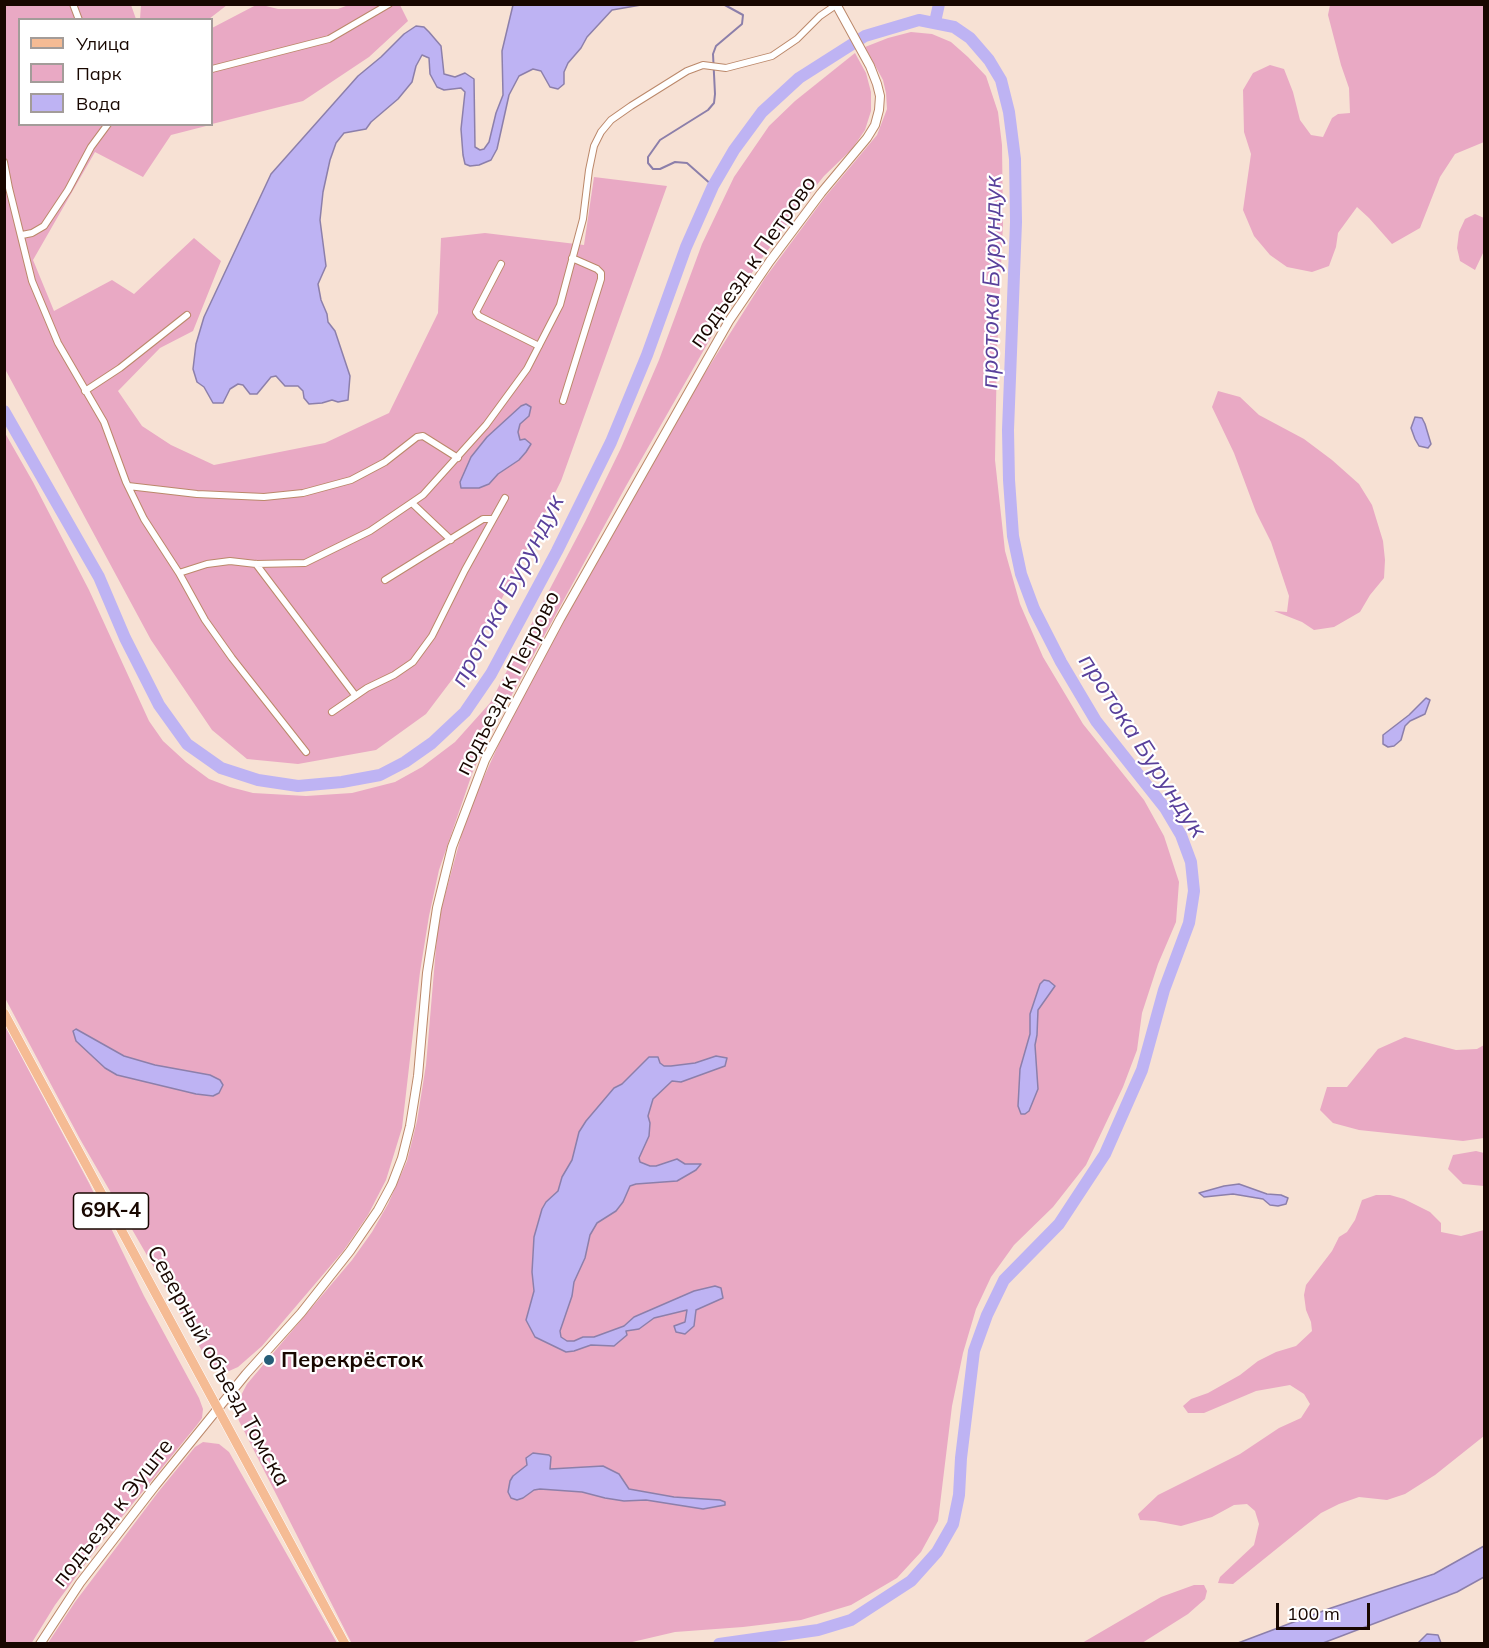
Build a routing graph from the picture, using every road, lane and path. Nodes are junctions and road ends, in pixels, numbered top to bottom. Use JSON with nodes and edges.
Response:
{"nodes":[{"id":1,"x":389,"y":4,"type":"edge"},
{"id":2,"x":836,"y":5,"type":"edge"},
{"id":3,"x":213,"y":69,"type":"edge"},
{"id":4,"x":107,"y":126,"type":"edge"},
{"id":5,"x":4,"y":162,"type":"edge"},
{"id":6,"x":22,"y":235,"type":"junction"},
{"id":7,"x":572,"y":258,"type":"junction"},
{"id":8,"x":501,"y":264,"type":"dead end"},
{"id":9,"x":187,"y":315,"type":"dead end"},
{"id":10,"x":539,"y":346,"type":"junction"},
{"id":11,"x":86,"y":391,"type":"junction"},
{"id":12,"x":563,"y":400,"type":"dead end"},
{"id":13,"x":458,"y":458,"type":"junction"},
{"id":14,"x":128,"y":486,"type":"junction"},
{"id":15,"x":504,"y":498,"type":"dead end"},
{"id":16,"x":412,"y":503,"type":"junction"},
{"id":17,"x":493,"y":519,"type":"junction"},
{"id":18,"x":451,"y":540,"type":"junction"},
{"id":19,"x":256,"y":564,"type":"junction"},
{"id":20,"x":179,"y":573,"type":"junction"},
{"id":21,"x":385,"y":580,"type":"dead end"},
{"id":22,"x":355,"y":696,"type":"junction"},
{"id":23,"x":332,"y":712,"type":"dead end"},
{"id":24,"x":306,"y":752,"type":"dead end"},
{"id":25,"x":4,"y":1013,"type":"edge"},
{"id":26,"x":218,"y":1408,"type":"junction"},
{"id":27,"x":40,"y":1644,"type":"edge"},
{"id":28,"x":345,"y":1644,"type":"edge"}],
"edges":[{"from":1,"to":3,"type":"street"},
{"from":2,"to":7,"type":"street"},
{"from":2,"to":26,"type":"street","name":"подъезд к Петрово"},
{"from":4,"to":6,"type":"street"},
{"from":5,"to":6,"type":"street"},
{"from":6,"to":11,"type":"street"},
{"from":7,"to":10,"type":"street"},
{"from":7,"to":12,"type":"street"},
{"from":8,"to":10,"type":"street"},
{"from":9,"to":11,"type":"street"},
{"from":10,"to":13,"type":"street"},
{"from":11,"to":14,"type":"street"},
{"from":13,"to":14,"type":"street"},
{"from":13,"to":16,"type":"street"},
{"from":14,"to":20,"type":"street"},
{"from":15,"to":17,"type":"street"},
{"from":16,"to":18,"type":"street"},
{"from":16,"to":19,"type":"street"},
{"from":17,"to":18,"type":"street"},
{"from":17,"to":22,"type":"street"},
{"from":18,"to":21,"type":"street"},
{"from":19,"to":20,"type":"street"},
{"from":19,"to":22,"type":"street"},
{"from":20,"to":24,"type":"street"},
{"from":22,"to":23,"type":"street"},
{"from":25,"to":26,"type":"main road","name":"Северный объезд Томска","number":"69К-4"},
{"from":26,"to":27,"type":"street","name":"подъезд к Эуште"},
{"from":26,"to":28,"type":"main road","name":"Северный объезд Томска","number":"69К-4"}]}
